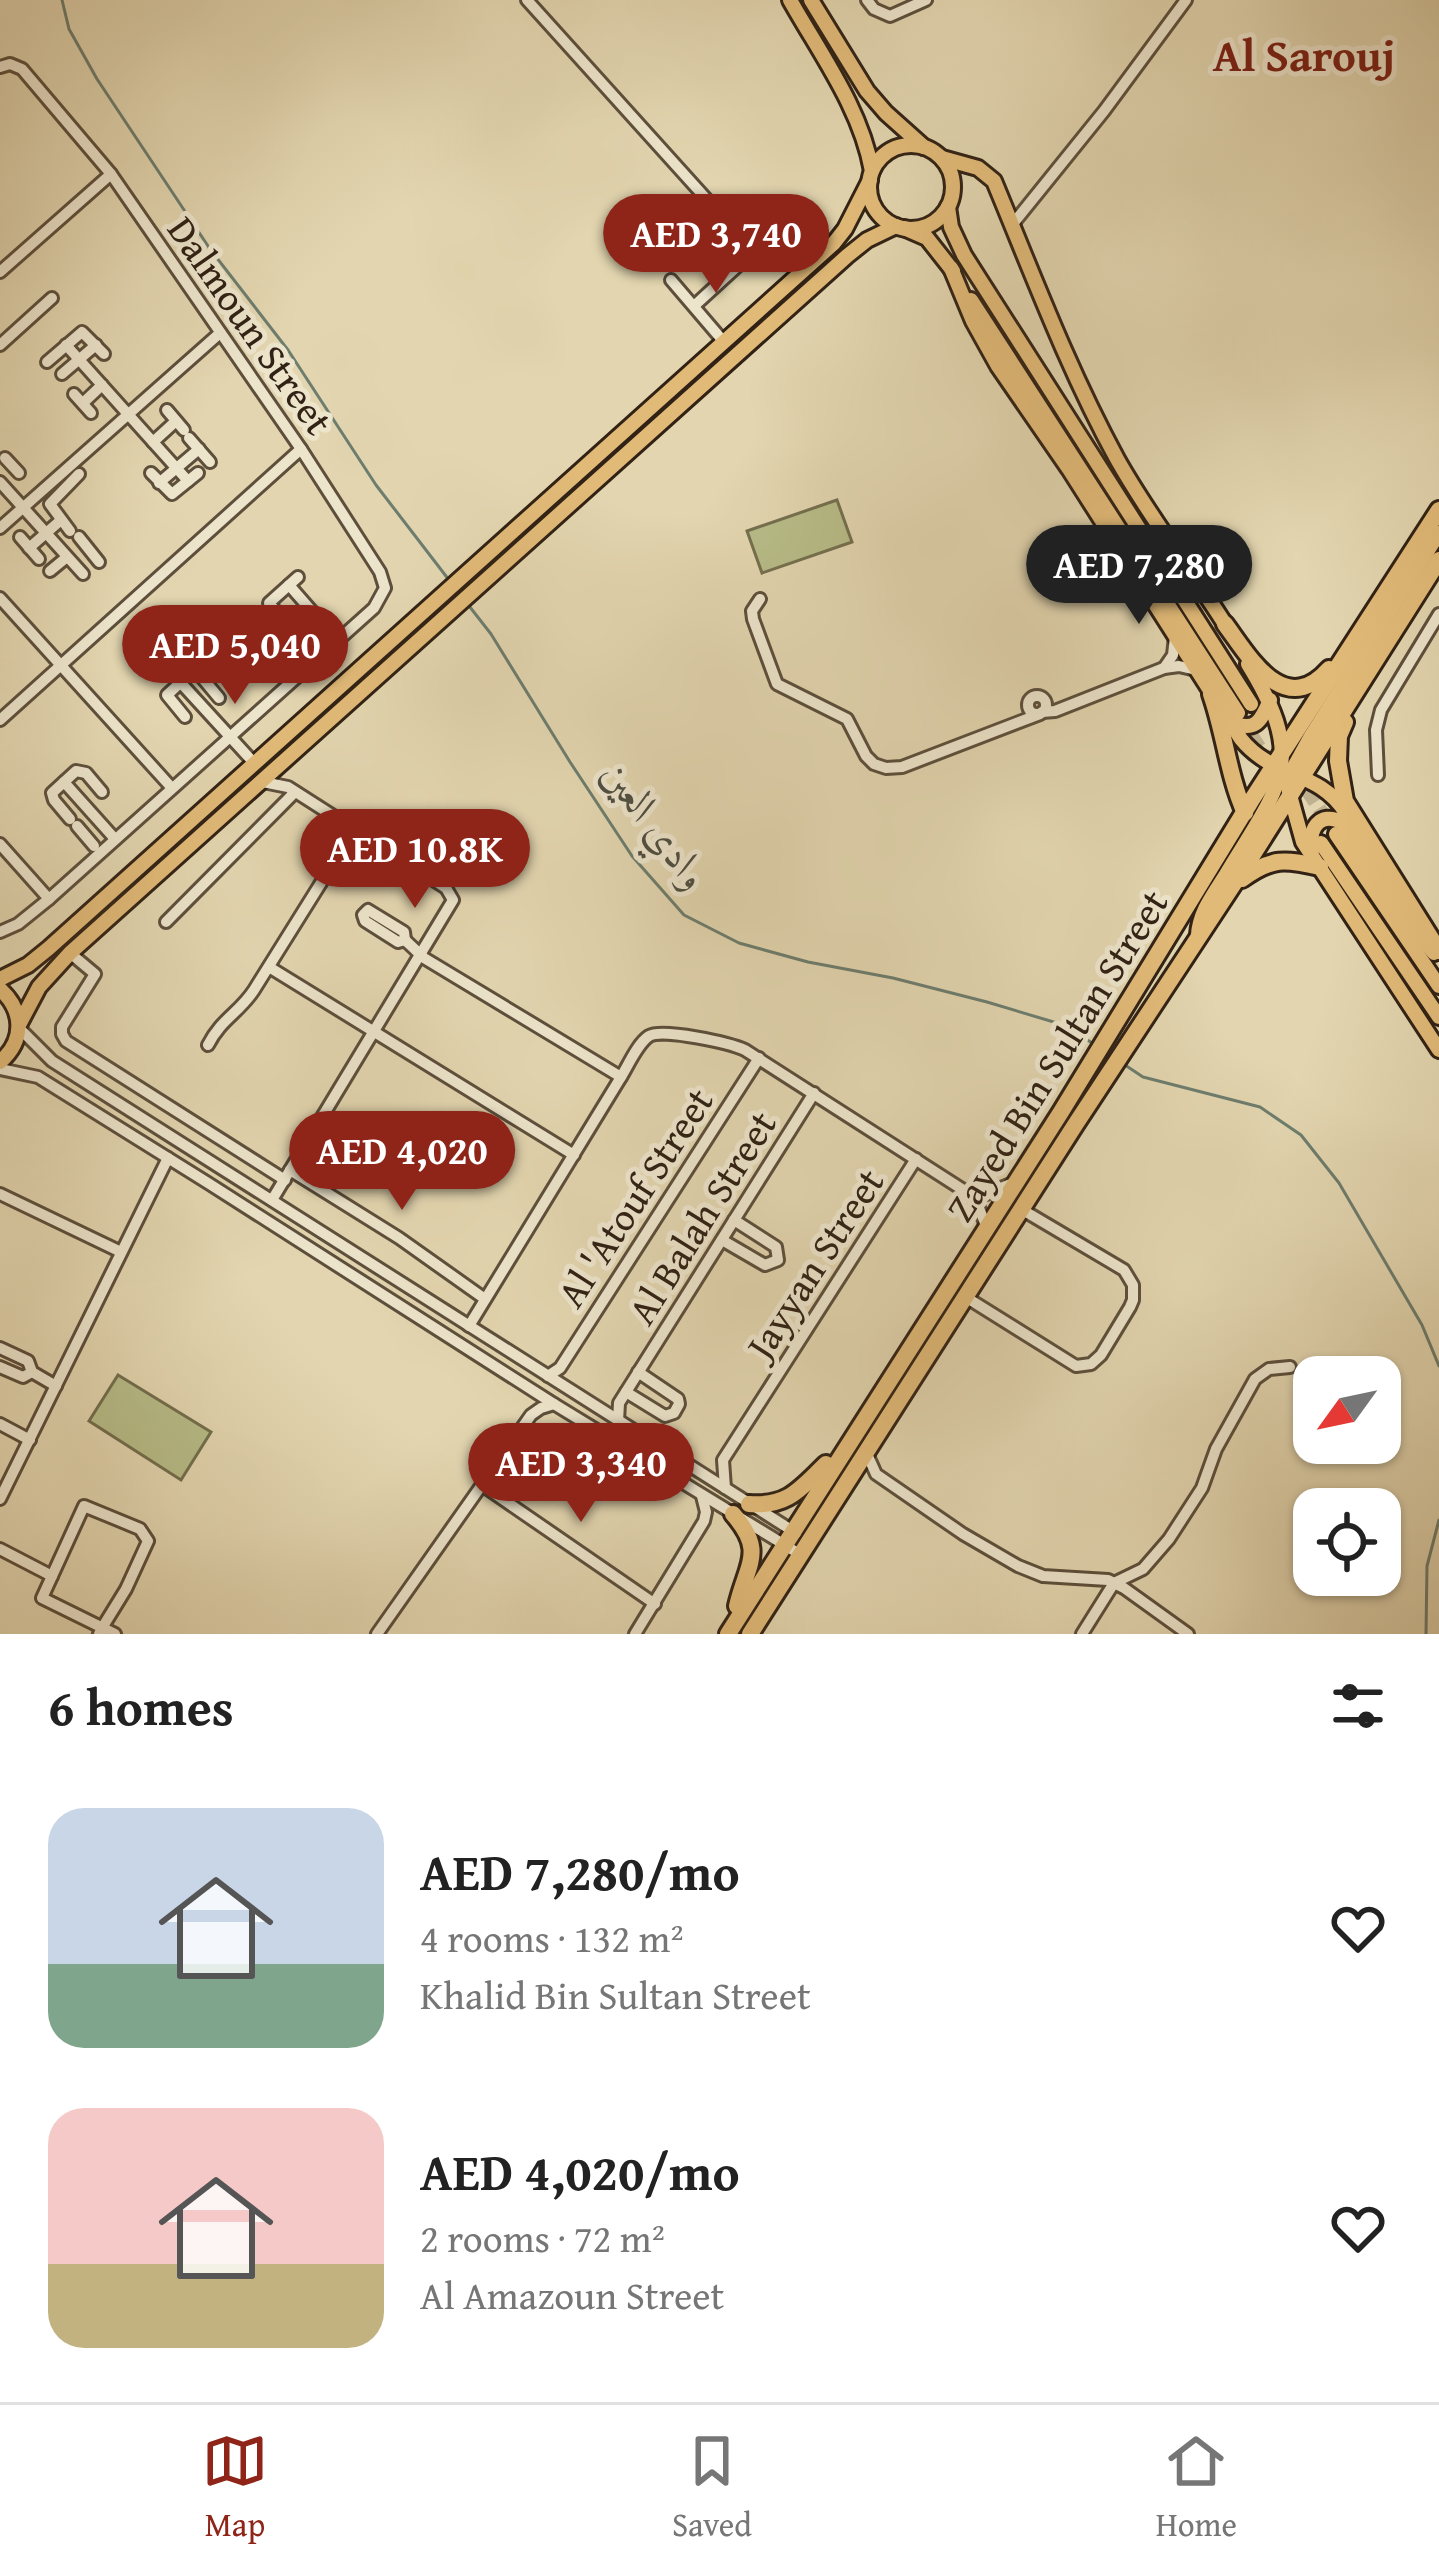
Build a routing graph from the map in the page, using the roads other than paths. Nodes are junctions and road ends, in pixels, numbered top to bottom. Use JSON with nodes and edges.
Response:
{"nodes":[{"id":1,"x":526,"y":0,"type":"edge"},
{"id":2,"x":790,"y":0,"type":"edge"},
{"id":3,"x":811,"y":0,"type":"edge"},
{"id":4,"x":867,"y":0,"type":"edge"},
{"id":5,"x":926,"y":0,"type":"edge"},
{"id":6,"x":1186,"y":0,"type":"edge"},
{"id":7,"x":0,"y":67,"type":"edge"},
{"id":8,"x":924,"y":147,"type":"junction"},
{"id":9,"x":942,"y":158,"type":"junction"},
{"id":10,"x":111,"y":174,"type":"junction"},
{"id":11,"x":871,"y":176,"type":"junction"},
{"id":12,"x":948,"y":207,"type":"junction"},
{"id":13,"x":1012,"y":225,"type":"junction"},
{"id":14,"x":900,"y":227,"type":"junction"},
{"id":15,"x":951,"y":268,"type":"junction"},
{"id":16,"x":0,"y":272,"type":"edge"},
{"id":17,"x":671,"y":280,"type":"dead end"},
{"id":18,"x":52,"y":298,"type":"dead end"},
{"id":19,"x":694,"y":306,"type":"junction"},
{"id":20,"x":220,"y":333,"type":"junction"},
{"id":21,"x":724,"y":342,"type":"junction"},
{"id":22,"x":0,"y":345,"type":"edge"},
{"id":23,"x":66,"y":345,"type":"junction"},
{"id":24,"x":79,"y":359,"type":"junction"},
{"id":25,"x":102,"y":385,"type":"junction"},
{"id":26,"x":83,"y":403,"type":"dead end"},
{"id":27,"x":166,"y":410,"type":"dead end"},
{"id":28,"x":128,"y":414,"type":"junction"},
{"id":29,"x":183,"y":430,"type":"junction"},
{"id":30,"x":153,"y":442,"type":"junction"},
{"id":31,"x":199,"y":449,"type":"junction"},
{"id":32,"x":301,"y":449,"type":"junction"},
{"id":33,"x":210,"y":462,"type":"dead end"},
{"id":34,"x":12,"y":466,"type":"dead end"},
{"id":35,"x":176,"y":468,"type":"junction"},
{"id":36,"x":79,"y":474,"type":"dead end"},
{"id":37,"x":0,"y":481,"type":"edge"},
{"id":38,"x":23,"y":507,"type":"junction"},
{"id":39,"x":1439,"y":509,"type":"edge"},
{"id":40,"x":0,"y":528,"type":"edge"},
{"id":41,"x":1439,"y":532,"type":"edge"},
{"id":42,"x":46,"y":533,"type":"junction"},
{"id":43,"x":74,"y":534,"type":"junction"},
{"id":44,"x":20,"y":537,"type":"dead end"},
{"id":45,"x":29,"y":548,"type":"junction"},
{"id":46,"x":69,"y":559,"type":"junction"},
{"id":47,"x":1439,"y":560,"type":"edge"},
{"id":48,"x":1406,"y":561,"type":"junction"},
{"id":49,"x":1425,"y":583,"type":"junction"},
{"id":50,"x":0,"y":598,"type":"edge"},
{"id":51,"x":760,"y":599,"type":"dead end"},
{"id":52,"x":1439,"y":614,"type":"edge"},
{"id":53,"x":1225,"y":624,"type":"junction"},
{"id":54,"x":288,"y":626,"type":"dead end"},
{"id":55,"x":1175,"y":638,"type":"junction"},
{"id":56,"x":337,"y":640,"type":"junction"},
{"id":57,"x":61,"y":666,"type":"junction"},
{"id":58,"x":1164,"y":668,"type":"junction"},
{"id":59,"x":1196,"y":670,"type":"junction"},
{"id":60,"x":180,"y":682,"type":"junction"},
{"id":61,"x":207,"y":684,"type":"junction"},
{"id":62,"x":1211,"y":694,"type":"junction"},
{"id":63,"x":193,"y":696,"type":"junction"},
{"id":64,"x":219,"y":698,"type":"dead end"},
{"id":65,"x":1270,"y":700,"type":"junction"},
{"id":66,"x":1042,"y":710,"type":"junction"},
{"id":67,"x":1239,"y":712,"type":"junction"},
{"id":68,"x":0,"y":720,"type":"edge"},
{"id":69,"x":1018,"y":722,"type":"junction"},
{"id":70,"x":230,"y":736,"type":"junction"},
{"id":71,"x":255,"y":764,"type":"junction"},
{"id":72,"x":280,"y":766,"type":"junction"},
{"id":73,"x":1286,"y":768,"type":"junction"},
{"id":74,"x":1378,"y":775,"type":"dead end"},
{"id":75,"x":64,"y":782,"type":"junction"},
{"id":76,"x":263,"y":782,"type":"junction"},
{"id":77,"x":172,"y":787,"type":"junction"},
{"id":78,"x":292,"y":789,"type":"junction"},
{"id":79,"x":77,"y":796,"type":"junction"},
{"id":80,"x":1289,"y":796,"type":"junction"},
{"id":81,"x":1245,"y":813,"type":"junction"},
{"id":82,"x":100,"y":822,"type":"junction"},
{"id":83,"x":78,"y":827,"type":"junction"},
{"id":84,"x":354,"y":830,"type":"junction"},
{"id":85,"x":1336,"y":834,"type":"tunnel mouth"},
{"id":86,"x":115,"y":839,"type":"junction"},
{"id":87,"x":0,"y":844,"type":"edge"},
{"id":88,"x":1318,"y":855,"type":"junction"},
{"id":89,"x":1232,"y":886,"type":"junction"},
{"id":90,"x":49,"y":899,"type":"junction"},
{"id":91,"x":166,"y":922,"type":"dead end"},
{"id":92,"x":0,"y":932,"type":"edge"},
{"id":93,"x":1198,"y":937,"type":"junction"},
{"id":94,"x":405,"y":940,"type":"dead end"},
{"id":95,"x":70,"y":953,"type":"junction"},
{"id":96,"x":419,"y":955,"type":"junction"},
{"id":97,"x":1439,"y":955,"type":"edge"},
{"id":98,"x":268,"y":968,"type":"junction"},
{"id":99,"x":0,"y":979,"type":"edge"},
{"id":100,"x":1439,"y":986,"type":"edge"},
{"id":101,"x":0,"y":989,"type":"edge"},
{"id":102,"x":1439,"y":1017,"type":"edge"},
{"id":103,"x":20,"y":1026,"type":"junction"},
{"id":104,"x":373,"y":1033,"type":"junction"},
{"id":105,"x":208,"y":1046,"type":"dead end"},
{"id":106,"x":1439,"y":1050,"type":"edge"},
{"id":107,"x":759,"y":1058,"type":"junction"},
{"id":108,"x":0,"y":1065,"type":"edge"},
{"id":109,"x":621,"y":1078,"type":"junction"},
{"id":110,"x":814,"y":1093,"type":"junction"},
{"id":111,"x":1068,"y":1118,"type":"junction"},
{"id":112,"x":574,"y":1155,"type":"junction"},
{"id":113,"x":168,"y":1158,"type":"junction"},
{"id":114,"x":916,"y":1159,"type":"junction"},
{"id":115,"x":287,"y":1175,"type":"junction"},
{"id":116,"x":1017,"y":1181,"type":"junction"},
{"id":117,"x":968,"y":1192,"type":"junction"},
{"id":118,"x":0,"y":1194,"type":"edge"},
{"id":119,"x":272,"y":1200,"type":"junction"},
{"id":120,"x":1021,"y":1209,"type":"junction"},
{"id":121,"x":734,"y":1220,"type":"junction"},
{"id":122,"x":987,"y":1228,"type":"junction"},
{"id":123,"x":722,"y":1240,"type":"junction"},
{"id":124,"x":121,"y":1252,"type":"junction"},
{"id":125,"x":964,"y":1296,"type":"junction"},
{"id":126,"x":485,"y":1299,"type":"junction"},
{"id":127,"x":469,"y":1326,"type":"junction"},
{"id":128,"x":0,"y":1348,"type":"edge"},
{"id":129,"x":0,"y":1366,"type":"edge"},
{"id":130,"x":1291,"y":1367,"type":"dead end"},
{"id":131,"x":560,"y":1368,"type":"junction"},
{"id":132,"x":32,"y":1372,"type":"junction"},
{"id":133,"x":638,"y":1372,"type":"junction"},
{"id":134,"x":548,"y":1376,"type":"junction"},
{"id":135,"x":526,"y":1385,"type":"junction"},
{"id":136,"x":564,"y":1385,"type":"junction"},
{"id":137,"x":56,"y":1386,"type":"junction"},
{"id":138,"x":622,"y":1398,"type":"junction"},
{"id":139,"x":554,"y":1404,"type":"junction"},
{"id":140,"x":600,"y":1410,"type":"junction"},
{"id":141,"x":531,"y":1415,"type":"junction"},
{"id":142,"x":618,"y":1421,"type":"junction"},
{"id":143,"x":0,"y":1424,"type":"edge"},
{"id":144,"x":30,"y":1439,"type":"junction"},
{"id":145,"x":845,"y":1448,"type":"junction"},
{"id":146,"x":867,"y":1449,"type":"junction"},
{"id":147,"x":723,"y":1460,"type":"junction"},
{"id":148,"x":694,"y":1469,"type":"junction"},
{"id":149,"x":876,"y":1474,"type":"junction"},
{"id":150,"x":849,"y":1478,"type":"junction"},
{"id":151,"x":482,"y":1486,"type":"junction"},
{"id":152,"x":725,"y":1488,"type":"junction"},
{"id":153,"x":702,"y":1495,"type":"junction"},
{"id":154,"x":0,"y":1497,"type":"edge"},
{"id":155,"x":736,"y":1510,"type":"junction"},
{"id":156,"x":704,"y":1521,"type":"junction"},
{"id":157,"x":788,"y":1537,"type":"junction"},
{"id":158,"x":804,"y":1548,"type":"junction"},
{"id":159,"x":0,"y":1549,"type":"edge"},
{"id":160,"x":52,"y":1576,"type":"junction"},
{"id":161,"x":1114,"y":1583,"type":"junction"},
{"id":162,"x":655,"y":1604,"type":"junction"},
{"id":163,"x":100,"y":1631,"type":"edge"},
{"id":164,"x":737,"y":1631,"type":"edge"},
{"id":165,"x":116,"y":1634,"type":"edge"},
{"id":166,"x":377,"y":1634,"type":"edge"},
{"id":167,"x":635,"y":1634,"type":"edge"},
{"id":168,"x":1082,"y":1634,"type":"edge"},
{"id":169,"x":1188,"y":1634,"type":"edge"}],
"edges":[{"from":1,"to":19,"type":"street"},
{"from":2,"to":11,"type":"main road"},
{"from":3,"to":8,"type":"main road"},
{"from":4,"to":5,"type":"street"},
{"from":6,"to":13,"type":"street"},
{"from":7,"to":10,"type":"street","name":"Dalmoun Street"},
{"from":8,"to":9,"type":"main road"},
{"from":8,"to":11,"type":"main road"},
{"from":9,"to":12,"type":"main road"},
{"from":9,"to":13,"type":"main road"},
{"from":10,"to":16,"type":"street"},
{"from":10,"to":20,"type":"street","name":"Dalmoun Street"},
{"from":11,"to":14,"type":"main road"},
{"from":11,"to":21,"type":"main road"},
{"from":12,"to":14,"type":"main road"},
{"from":12,"to":67,"type":"main road"},
{"from":13,"to":53,"type":"main road"},
{"from":14,"to":15,"type":"main road"},
{"from":14,"to":72,"type":"main road"},
{"from":15,"to":55,"type":"main road"},
{"from":15,"to":67,"type":"main road"},
{"from":17,"to":19,"type":"street"},
{"from":18,"to":22,"type":"street"},
{"from":19,"to":21,"type":"street"},
{"from":20,"to":28,"type":"street"},
{"from":20,"to":32,"type":"street","name":"Dalmoun Street"},
{"from":21,"to":71,"type":"main road"},
{"from":23,"to":24,"type":"street"},
{"from":23,"to":24,"type":"street"},
{"from":23,"to":24,"type":"street"},
{"from":24,"to":25,"type":"street"},
{"from":25,"to":26,"type":"street"},
{"from":25,"to":28,"type":"street"},
{"from":27,"to":29,"type":"street"},
{"from":28,"to":30,"type":"street"},
{"from":28,"to":38,"type":"street"},
{"from":29,"to":30,"type":"street"},
{"from":29,"to":31,"type":"street"},
{"from":30,"to":35,"type":"street"},
{"from":31,"to":33,"type":"street"},
{"from":31,"to":35,"type":"street"},
{"from":32,"to":56,"type":"street","name":"Dalmoun Street"},
{"from":32,"to":57,"type":"street"},
{"from":34,"to":37,"type":"street"},
{"from":35,"to":35,"type":"street"},
{"from":36,"to":43,"type":"street"},
{"from":37,"to":38,"type":"street"},
{"from":38,"to":40,"type":"street"},
{"from":38,"to":42,"type":"street"},
{"from":39,"to":48,"type":"highway","name":"Zayed Bin Sultan Street"},
{"from":41,"to":73,"type":"main road"},
{"from":42,"to":43,"type":"street"},
{"from":42,"to":45,"type":"street"},
{"from":42,"to":46,"type":"street"},
{"from":43,"to":46,"type":"street"},
{"from":43,"to":46,"type":"street"},
{"from":44,"to":45,"type":"street"},
{"from":45,"to":46,"type":"street"},
{"from":47,"to":49,"type":"highway","name":"Zayed Bin Sultan Street"},
{"from":48,"to":53,"type":"highway"},
{"from":48,"to":73,"type":"highway","name":"Zayed Bin Sultan Street"},
{"from":49,"to":73,"type":"highway","name":"Zayed Bin Sultan Street"},
{"from":49,"to":97,"type":"highway"},
{"from":50,"to":57,"type":"street"},
{"from":51,"to":69,"type":"street"},
{"from":52,"to":74,"type":"street"},
{"from":53,"to":65,"type":"main road"},
{"from":54,"to":56,"type":"street"},
{"from":55,"to":58,"type":"street"},
{"from":55,"to":59,"type":"main road"},
{"from":56,"to":70,"type":"street","name":"Dalmoun Street"},
{"from":57,"to":68,"type":"street"},
{"from":57,"to":77,"type":"street"},
{"from":58,"to":59,"type":"street"},
{"from":58,"to":66,"type":"street"},
{"from":59,"to":62,"type":"main road"},
{"from":60,"to":61,"type":"street"},
{"from":60,"to":63,"type":"street"},
{"from":60,"to":63,"type":"street"},
{"from":61,"to":63,"type":"street"},
{"from":61,"to":64,"type":"street"},
{"from":62,"to":67,"type":"main road"},
{"from":62,"to":81,"type":"highway"},
{"from":63,"to":70,"type":"street"},
{"from":65,"to":67,"type":"main road"},
{"from":65,"to":73,"type":"main road"},
{"from":66,"to":69,"type":"street"},
{"from":66,"to":69,"type":"street"},
{"from":67,"to":73,"type":"main road"},
{"from":70,"to":71,"type":"street"},
{"from":70,"to":77,"type":"street","name":"Dalmoun Street"},
{"from":71,"to":99,"type":"main road"},
{"from":72,"to":76,"type":"main road"},
{"from":72,"to":78,"type":"street"},
{"from":73,"to":80,"type":"highway","name":"Zayed Bin Sultan Street"},
{"from":73,"to":81,"type":"highway","name":"Zayed Bin Sultan Street"},
{"from":73,"to":93,"type":"main road"},
{"from":73,"to":97,"type":"main road"},
{"from":75,"to":79,"type":"street"},
{"from":75,"to":79,"type":"street"},
{"from":75,"to":83,"type":"street"},
{"from":76,"to":78,"type":"street"},
{"from":76,"to":95,"type":"main road"},
{"from":77,"to":86,"type":"street","name":"Dalmoun Street"},
{"from":78,"to":84,"type":"street"},
{"from":78,"to":91,"type":"street"},
{"from":79,"to":82,"type":"street"},
{"from":79,"to":83,"type":"street"},
{"from":80,"to":88,"type":"main road"},
{"from":80,"to":89,"type":"highway","name":"Zayed Bin Sultan Street"},
{"from":81,"to":111,"type":"highway","name":"Zayed Bin Sultan Street"},
{"from":82,"to":83,"type":"street"},
{"from":82,"to":86,"type":"street"},
{"from":84,"to":96,"type":"street"},
{"from":84,"to":98,"type":"street"},
{"from":85,"to":100,"type":"main road"},
{"from":86,"to":90,"type":"street","name":"Dalmoun Street"},
{"from":87,"to":90,"type":"street"},
{"from":88,"to":89,"type":"highway"},
{"from":88,"to":97,"type":"main road"},
{"from":88,"to":102,"type":"main road"},
{"from":88,"to":106,"type":"main road"},
{"from":89,"to":93,"type":"highway","name":"Zayed Bin Sultan Street"},
{"from":90,"to":92,"type":"street","name":"Dalmoun Street"},
{"from":93,"to":111,"type":"highway","name":"Zayed Bin Sultan Street"},
{"from":94,"to":96,"type":"street"},
{"from":95,"to":103,"type":"main road"},
{"from":95,"to":115,"type":"street"},
{"from":96,"to":104,"type":"street"},
{"from":96,"to":109,"type":"street"},
{"from":98,"to":104,"type":"street"},
{"from":98,"to":105,"type":"street"},
{"from":101,"to":103,"type":"main road"},
{"from":103,"to":108,"type":"main road"},
{"from":103,"to":119,"type":"street"},
{"from":104,"to":112,"type":"street"},
{"from":104,"to":115,"type":"street"},
{"from":107,"to":109,"type":"street"},
{"from":107,"to":110,"type":"street"},
{"from":107,"to":131,"type":"street","name":"Al 'Atouf Street"},
{"from":108,"to":113,"type":"street"},
{"from":109,"to":112,"type":"street"},
{"from":110,"to":114,"type":"street"},
{"from":110,"to":121,"type":"street","name":"Al Balah Street"},
{"from":111,"to":116,"type":"highway","name":"Zayed Bin Sultan Street"},
{"from":111,"to":120,"type":"highway","name":"Zayed Bin Sultan Street"},
{"from":112,"to":126,"type":"street"},
{"from":113,"to":124,"type":"street"},
{"from":113,"to":135,"type":"street"},
{"from":114,"to":117,"type":"street"},
{"from":114,"to":147,"type":"street","name":"Jayyan Street"},
{"from":115,"to":119,"type":"street"},
{"from":115,"to":126,"type":"street"},
{"from":116,"to":117,"type":"street"},
{"from":116,"to":122,"type":"highway","name":"Zayed Bin Sultan Street"},
{"from":117,"to":122,"type":"street"},
{"from":118,"to":124,"type":"street"},
{"from":119,"to":127,"type":"street"},
{"from":120,"to":125,"type":"highway","name":"Zayed Bin Sultan Street"},
{"from":120,"to":125,"type":"street"},
{"from":121,"to":123,"type":"street","name":"Al Balah Street"},
{"from":121,"to":123,"type":"street"},
{"from":122,"to":145,"type":"highway","name":"Zayed Bin Sultan Street"},
{"from":123,"to":133,"type":"street","name":"Al Balah Street"},
{"from":124,"to":137,"type":"street"},
{"from":125,"to":146,"type":"highway","name":"Zayed Bin Sultan Street"},
{"from":126,"to":127,"type":"street"},
{"from":127,"to":134,"type":"street"},
{"from":128,"to":132,"type":"street"},
{"from":129,"to":132,"type":"street"},
{"from":130,"to":161,"type":"street"},
{"from":131,"to":134,"type":"street","name":"Al 'Atouf Street"},
{"from":131,"to":136,"type":"street"},
{"from":132,"to":137,"type":"street"},
{"from":133,"to":138,"type":"street","name":"Al Balah Street"},
{"from":133,"to":138,"type":"street","name":"Al Balah Street"},
{"from":134,"to":136,"type":"street"},
{"from":135,"to":139,"type":"street"},
{"from":135,"to":141,"type":"street"},
{"from":136,"to":140,"type":"street"},
{"from":137,"to":144,"type":"street"},
{"from":138,"to":140,"type":"street"},
{"from":138,"to":142,"type":"street","name":"Al Balah Street"},
{"from":139,"to":141,"type":"street"},
{"from":139,"to":153,"type":"street"},
{"from":140,"to":142,"type":"street"},
{"from":141,"to":151,"type":"street"},
{"from":142,"to":148,"type":"street"},
{"from":143,"to":144,"type":"street"},
{"from":144,"to":154,"type":"street"},
{"from":145,"to":155,"type":"highway"},
{"from":145,"to":157,"type":"highway","name":"Zayed Bin Sultan Street"},
{"from":146,"to":149,"type":"street"},
{"from":146,"to":150,"type":"highway","name":"Zayed Bin Sultan Street"},
{"from":147,"to":148,"type":"street"},
{"from":147,"to":152,"type":"street"},
{"from":148,"to":152,"type":"street"},
{"from":149,"to":150,"type":"street"},
{"from":149,"to":161,"type":"street"},
{"from":150,"to":158,"type":"highway","name":"Zayed Bin Sultan Street"},
{"from":151,"to":162,"type":"street"},
{"from":151,"to":166,"type":"street"},
{"from":152,"to":155,"type":"street"},
{"from":153,"to":155,"type":"street"},
{"from":153,"to":156,"type":"street"},
{"from":155,"to":156,"type":"street"},
{"from":155,"to":157,"type":"street"},
{"from":155,"to":157,"type":"street"},
{"from":155,"to":164,"type":"highway"},
{"from":156,"to":162,"type":"street"},
{"from":157,"to":158,"type":"street"},
{"from":157,"to":164,"type":"highway","name":"Zayed Bin Sultan Street"},
{"from":158,"to":164,"type":"highway","name":"Zayed Bin Sultan Street"},
{"from":159,"to":160,"type":"street"},
{"from":160,"to":163,"type":"street"},
{"from":160,"to":163,"type":"street"},
{"from":161,"to":168,"type":"street"},
{"from":161,"to":169,"type":"street"},
{"from":162,"to":167,"type":"street"},
{"from":163,"to":165,"type":"street"}]}
